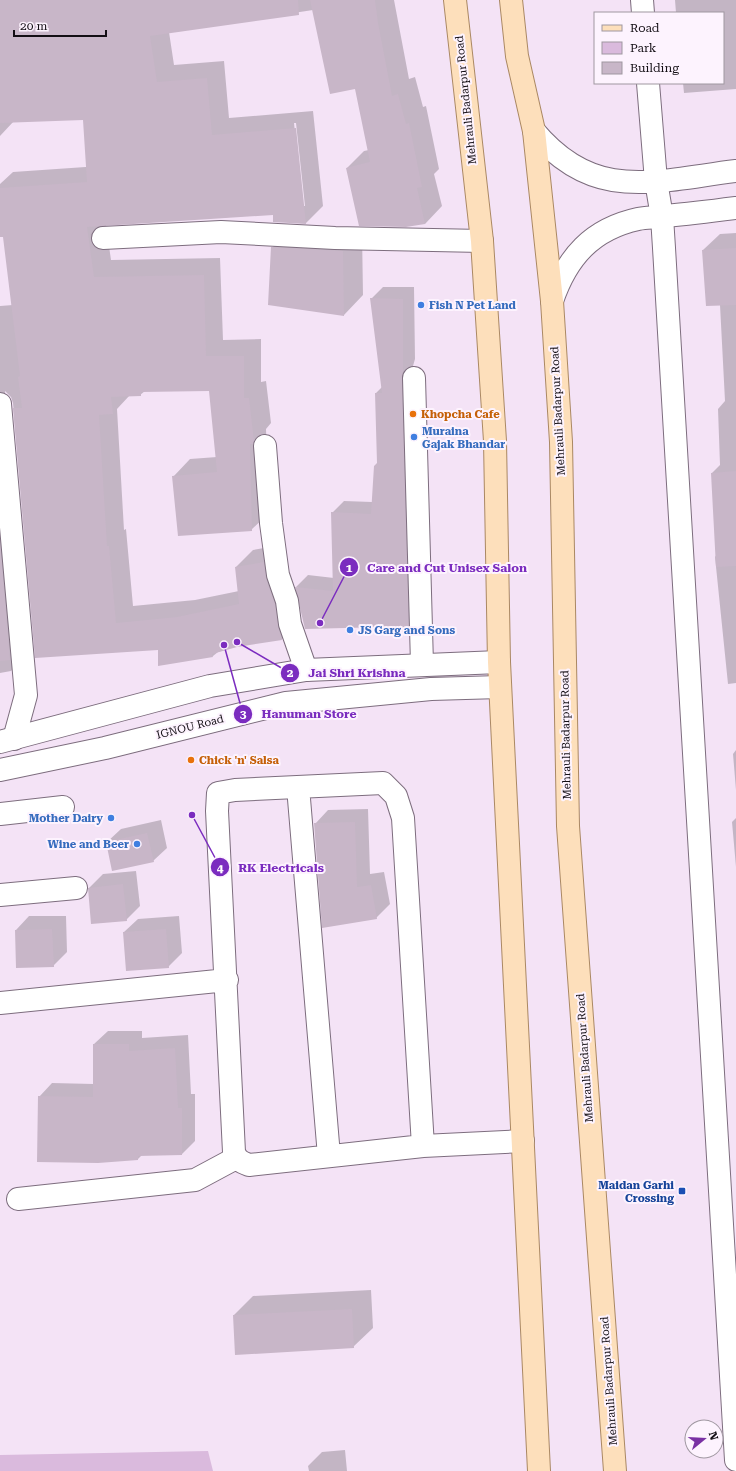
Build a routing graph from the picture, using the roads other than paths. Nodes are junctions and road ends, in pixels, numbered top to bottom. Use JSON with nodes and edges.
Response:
{"nodes":[{"id":1,"x":455,"y":0,"type":"edge"},
{"id":2,"x":511,"y":0,"type":"edge"},
{"id":3,"x":642,"y":0,"type":"edge"},
{"id":4,"x":643,"y":12,"type":"edge"},
{"id":5,"x":648,"y":84,"type":"edge"},
{"id":6,"x":534,"y":131,"type":"junction"},
{"id":7,"x":736,"y":171,"type":"edge"},
{"id":8,"x":656,"y":181,"type":"junction"},
{"id":9,"x":736,"y":208,"type":"edge"},
{"id":10,"x":662,"y":217,"type":"junction"},
{"id":11,"x":103,"y":238,"type":"dead end"},
{"id":12,"x":482,"y":241,"type":"junction"},
{"id":13,"x":552,"y":301,"type":"junction"},
{"id":14,"x":414,"y":378,"type":"dead end"},
{"id":15,"x":0,"y":404,"type":"edge"},
{"id":16,"x":265,"y":446,"type":"dead end"},
{"id":17,"x":499,"y":662,"type":"junction"},
{"id":18,"x":422,"y":664,"type":"junction"},
{"id":19,"x":306,"y":670,"type":"junction"},
{"id":20,"x":500,"y":687,"type":"junction"},
{"id":21,"x":7,"y":741,"type":"edge"},
{"id":22,"x":0,"y":770,"type":"edge"},
{"id":23,"x":298,"y":787,"type":"junction"},
{"id":24,"x":63,"y":807,"type":"dead end"},
{"id":25,"x":0,"y":814,"type":"edge"},
{"id":26,"x":76,"y":888,"type":"dead end"},
{"id":27,"x":0,"y":895,"type":"edge"},
{"id":28,"x":227,"y":980,"type":"junction"},
{"id":29,"x":0,"y":1002,"type":"edge"},
{"id":30,"x":523,"y":1141,"type":"junction"},
{"id":31,"x":423,"y":1146,"type":"junction"},
{"id":32,"x":329,"y":1156,"type":"junction"},
{"id":33,"x":236,"y":1158,"type":"junction"},
{"id":34,"x":18,"y":1199,"type":"dead end"},
{"id":35,"x":736,"y":1460,"type":"edge"},
{"id":36,"x":539,"y":1471,"type":"edge"},
{"id":37,"x":615,"y":1471,"type":"edge"}],
"edges":[{"from":1,"to":12,"type":"main road","name":"Mehrauli Badarpur Road"},
{"from":2,"to":6,"type":"main road","name":"Mehrauli Badarpur Road"},
{"from":3,"to":4,"type":"street"},
{"from":5,"to":8,"type":"street"},
{"from":6,"to":8,"type":"street"},
{"from":6,"to":13,"type":"main road","name":"Mehrauli Badarpur Road"},
{"from":7,"to":8,"type":"street"},
{"from":8,"to":10,"type":"street"},
{"from":9,"to":10,"type":"street"},
{"from":10,"to":13,"type":"street"},
{"from":10,"to":35,"type":"street"},
{"from":11,"to":12,"type":"street"},
{"from":12,"to":17,"type":"main road","name":"Mehrauli Badarpur Road"},
{"from":13,"to":37,"type":"main road","name":"Mehrauli Badarpur Road"},
{"from":14,"to":18,"type":"street"},
{"from":15,"to":21,"type":"street"},
{"from":16,"to":19,"type":"street"},
{"from":17,"to":18,"type":"street"},
{"from":17,"to":20,"type":"main road","name":"Mehrauli Badarpur Road"},
{"from":18,"to":19,"type":"street"},
{"from":19,"to":21,"type":"street"},
{"from":20,"to":22,"type":"street","name":"IGNOU Road"},
{"from":20,"to":30,"type":"main road","name":"Mehrauli Badarpur Road"},
{"from":23,"to":28,"type":"street"},
{"from":23,"to":31,"type":"street"},
{"from":23,"to":32,"type":"street"},
{"from":24,"to":25,"type":"street"},
{"from":26,"to":27,"type":"street"},
{"from":28,"to":29,"type":"street"},
{"from":28,"to":33,"type":"street"},
{"from":30,"to":31,"type":"street"},
{"from":30,"to":36,"type":"main road","name":"Mehrauli Badarpur Road"},
{"from":31,"to":32,"type":"street"},
{"from":32,"to":33,"type":"street"},
{"from":33,"to":34,"type":"street"}]}
